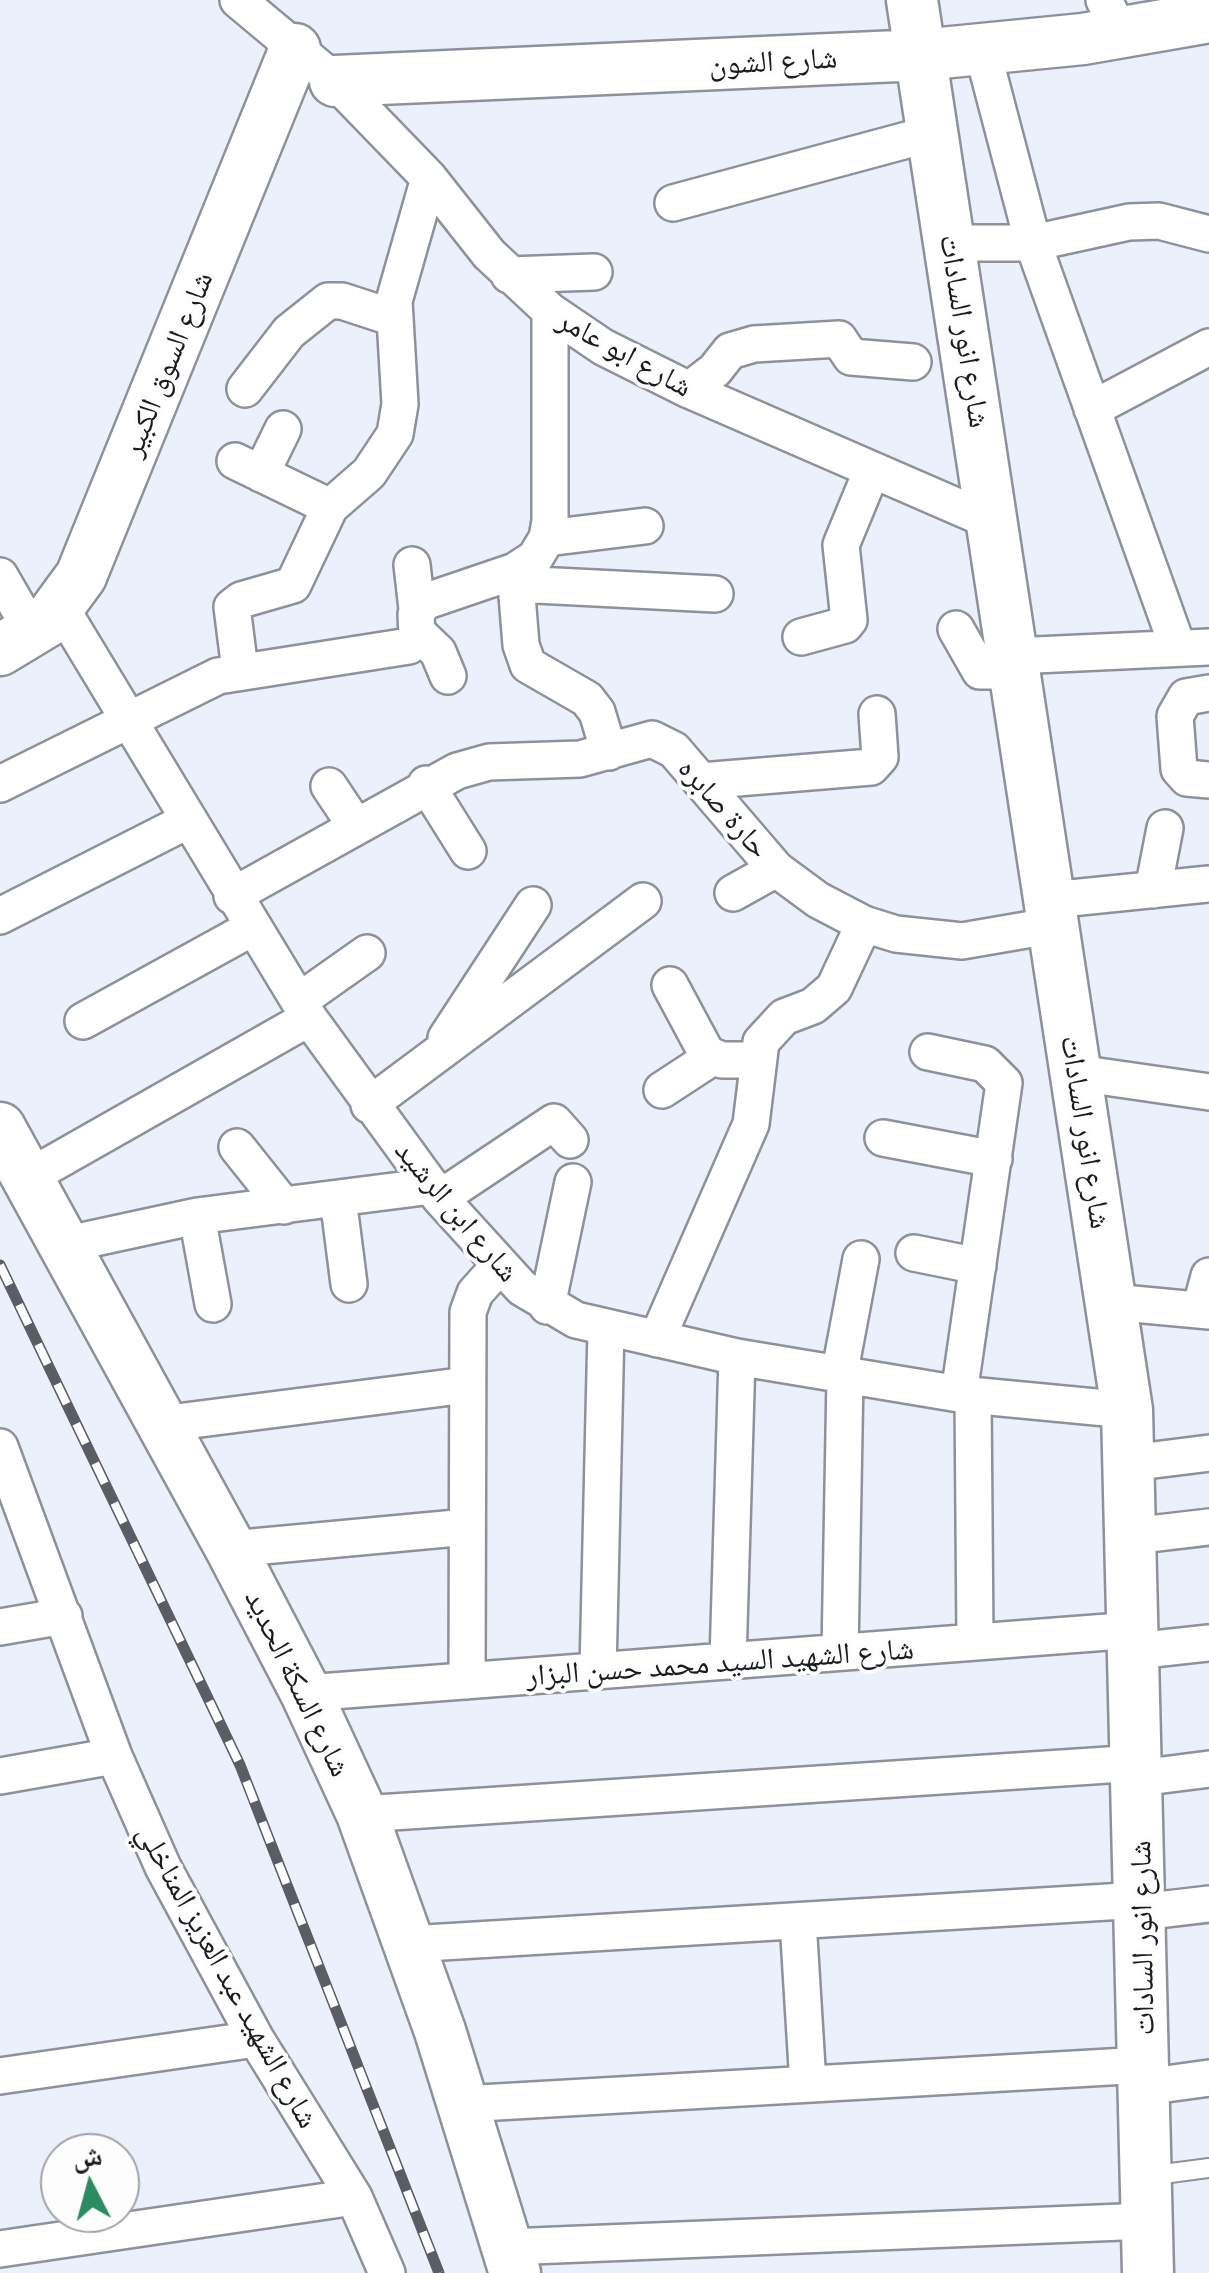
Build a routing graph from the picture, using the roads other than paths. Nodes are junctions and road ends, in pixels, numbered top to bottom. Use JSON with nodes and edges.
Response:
{"nodes":[{"id":1,"x":238,"y":0,"type":"edge"},
{"id":2,"x":912,"y":0,"type":"edge"},
{"id":3,"x":1113,"y":17,"type":"edge"},
{"id":4,"x":1209,"y":17,"type":"edge"},
{"id":5,"x":295,"y":48,"type":"junction"},
{"id":6,"x":982,"y":49,"type":"junction"},
{"id":7,"x":921,"y":55,"type":"junction"},
{"id":8,"x":335,"y":82,"type":"junction"},
{"id":9,"x":933,"y":132,"type":"junction"},
{"id":10,"x":429,"y":178,"type":"junction"},
{"id":11,"x":672,"y":202,"type":"dead end"},
{"id":12,"x":1209,"y":234,"type":"edge"},
{"id":13,"x":951,"y":243,"type":"junction"},
{"id":14,"x":1032,"y":243,"type":"junction"},
{"id":15,"x":594,"y":272,"type":"dead end"},
{"id":16,"x":509,"y":274,"type":"junction"},
{"id":17,"x":550,"y":311,"type":"junction"},
{"id":18,"x":394,"y":318,"type":"junction"},
{"id":19,"x":1209,"y":347,"type":"edge"},
{"id":20,"x":913,"y":362,"type":"dead end"},
{"id":21,"x":245,"y":389,"type":"dead end"},
{"id":22,"x":688,"y":390,"type":"junction"},
{"id":23,"x":1092,"y":409,"type":"junction"},
{"id":24,"x":283,"y":429,"type":"dead end"},
{"id":25,"x":872,"y":470,"type":"junction"},
{"id":26,"x":330,"y":506,"type":"junction"},
{"id":27,"x":995,"y":523,"type":"junction"},
{"id":28,"x":646,"y":526,"type":"dead end"},
{"id":29,"x":547,"y":538,"type":"junction"},
{"id":30,"x":412,"y":566,"type":"dead end"},
{"id":31,"x":0,"y":576,"type":"edge"},
{"id":32,"x":516,"y":578,"type":"junction"},
{"id":33,"x":715,"y":594,"type":"dead end"},
{"id":34,"x":418,"y":621,"type":"junction"},
{"id":35,"x":31,"y":630,"type":"edge"},
{"id":36,"x":801,"y":637,"type":"dead end"},
{"id":37,"x":1012,"y":646,"type":"junction"},
{"id":38,"x":1194,"y":648,"type":"edge"},
{"id":39,"x":240,"y":670,"type":"junction"},
{"id":40,"x":448,"y":676,"type":"dead end"},
{"id":41,"x":1209,"y":694,"type":"edge"},
{"id":42,"x":877,"y":714,"type":"dead end"},
{"id":43,"x":126,"y":720,"type":"junction"},
{"id":44,"x":609,"y":752,"type":"junction"},
{"id":45,"x":1209,"y":780,"type":"edge"},
{"id":46,"x":701,"y":781,"type":"junction"},
{"id":47,"x":0,"y":784,"type":"edge"},
{"id":48,"x":426,"y":784,"type":"junction"},
{"id":49,"x":329,"y":786,"type":"dead end"},
{"id":50,"x":187,"y":821,"type":"junction"},
{"id":51,"x":355,"y":826,"type":"junction"},
{"id":52,"x":1165,"y":828,"type":"dead end"},
{"id":53,"x":468,"y":851,"type":"dead end"},
{"id":54,"x":776,"y":870,"type":"junction"},
{"id":55,"x":1209,"y":884,"type":"edge"},
{"id":56,"x":1153,"y":890,"type":"junction"},
{"id":57,"x":733,"y":894,"type":"dead end"},
{"id":58,"x":232,"y":896,"type":"junction"},
{"id":59,"x":643,"y":901,"type":"dead end"},
{"id":60,"x":533,"y":905,"type":"dead end"},
{"id":61,"x":1053,"y":912,"type":"junction"},
{"id":62,"x":0,"y":916,"type":"edge"},
{"id":63,"x":864,"y":924,"type":"junction"},
{"id":64,"x":252,"y":928,"type":"junction"},
{"id":65,"x":367,"y":952,"type":"dead end"},
{"id":66,"x":450,"y":970,"type":"dead end"},
{"id":67,"x":670,"y":985,"type":"dead end"},
{"id":68,"x":472,"y":998,"type":"junction"},
{"id":69,"x":304,"y":1010,"type":"junction"},
{"id":70,"x":83,"y":1021,"type":"dead end"},
{"id":71,"x":928,"y":1052,"type":"dead end"},
{"id":72,"x":433,"y":1058,"type":"junction"},
{"id":73,"x":711,"y":1058,"type":"junction"},
{"id":74,"x":758,"y":1060,"type":"junction"},
{"id":75,"x":1077,"y":1073,"type":"junction"},
{"id":76,"x":662,"y":1090,"type":"dead end"},
{"id":77,"x":1209,"y":1092,"type":"edge"},
{"id":78,"x":370,"y":1104,"type":"junction"},
{"id":79,"x":0,"y":1128,"type":"edge"},
{"id":80,"x":883,"y":1138,"type":"dead end"},
{"id":81,"x":570,"y":1140,"type":"dead end"},
{"id":82,"x":237,"y":1147,"type":"dead end"},
{"id":83,"x":994,"y":1159,"type":"junction"},
{"id":84,"x":27,"y":1178,"type":"junction"},
{"id":85,"x":573,"y":1182,"type":"dead end"},
{"id":86,"x":436,"y":1192,"type":"junction"},
{"id":87,"x":338,"y":1198,"type":"junction"},
{"id":88,"x":284,"y":1206,"type":"junction"},
{"id":89,"x":197,"y":1216,"type":"junction"},
{"id":90,"x":63,"y":1245,"type":"junction"},
{"id":91,"x":914,"y":1252,"type":"dead end"},
{"id":92,"x":860,"y":1260,"type":"dead end"},
{"id":93,"x":500,"y":1265,"type":"junction"},
{"id":94,"x":978,"y":1266,"type":"junction"},
{"id":95,"x":1209,"y":1276,"type":"edge"},
{"id":96,"x":349,"y":1284,"type":"dead end"},
{"id":97,"x":1112,"y":1302,"type":"junction"},
{"id":98,"x":213,"y":1304,"type":"dead end"},
{"id":99,"x":547,"y":1306,"type":"junction"},
{"id":100,"x":1204,"y":1311,"type":"edge"},
{"id":101,"x":606,"y":1330,"type":"junction"},
{"id":102,"x":656,"y":1339,"type":"junction"},
{"id":103,"x":737,"y":1357,"type":"junction"},
{"id":104,"x":842,"y":1377,"type":"junction"},
{"id":105,"x":468,"y":1385,"type":"junction"},
{"id":106,"x":966,"y":1395,"type":"junction"},
{"id":107,"x":1127,"y":1410,"type":"junction"},
{"id":108,"x":161,"y":1424,"type":"junction"},
{"id":109,"x":0,"y":1447,"type":"edge"},
{"id":110,"x":1209,"y":1453,"type":"edge"},
{"id":111,"x":1130,"y":1463,"type":"junction"},
{"id":112,"x":467,"y":1527,"type":"junction"},
{"id":113,"x":1209,"y":1527,"type":"edge"},
{"id":114,"x":1132,"y":1536,"type":"junction"},
{"id":115,"x":231,"y":1549,"type":"junction"},
{"id":116,"x":64,"y":1616,"type":"junction"},
{"id":117,"x":0,"y":1627,"type":"edge"},
{"id":118,"x":1134,"y":1640,"type":"junction"},
{"id":119,"x":975,"y":1642,"type":"junction"},
{"id":120,"x":1209,"y":1642,"type":"edge"},
{"id":121,"x":840,"y":1652,"type":"junction"},
{"id":122,"x":728,"y":1661,"type":"junction"},
{"id":123,"x":598,"y":1671,"type":"junction"},
{"id":124,"x":467,"y":1682,"type":"junction"},
{"id":125,"x":306,"y":1694,"type":"junction"},
{"id":126,"x":114,"y":1756,"type":"junction"},
{"id":127,"x":1209,"y":1769,"type":"edge"},
{"id":128,"x":1138,"y":1770,"type":"junction"},
{"id":129,"x":0,"y":1776,"type":"edge"},
{"id":130,"x":362,"y":1814,"type":"junction"},
{"id":131,"x":1209,"y":1904,"type":"edge"},
{"id":132,"x":1141,"y":1906,"type":"junction"},
{"id":133,"x":798,"y":1921,"type":"junction"},
{"id":134,"x":409,"y":1944,"type":"junction"},
{"id":135,"x":256,"y":2039,"type":"junction"},
{"id":136,"x":0,"y":2076,"type":"edge"},
{"id":137,"x":1144,"y":2076,"type":"junction"},
{"id":138,"x":1209,"y":2078,"type":"edge"},
{"id":139,"x":808,"y":2084,"type":"junction"},
{"id":140,"x":462,"y":2104,"type":"junction"},
{"id":141,"x":1209,"y":2168,"type":"edge"},
{"id":142,"x":354,"y":2197,"type":"junction"},
{"id":143,"x":1147,"y":2198,"type":"junction"},
{"id":144,"x":0,"y":2249,"type":"edge"},
{"id":145,"x":511,"y":2260,"type":"edge"},
{"id":146,"x":387,"y":2273,"type":"edge"},
{"id":147,"x":1148,"y":2273,"type":"edge"}],
"edges":[{"from":1,"to":5,"type":"street","name":"شارع ابو عامر"},
{"from":2,"to":7,"type":"street","name":"شارع انور السادات"},
{"from":3,"to":4,"type":"street","name":"شارع الشون"},
{"from":3,"to":6,"type":"street","name":"شارع الشون"},
{"from":5,"to":8,"type":"street","name":"شارع ابو عامر"},
{"from":5,"to":35,"type":"street","name":"شارع السوق الكبير"},
{"from":6,"to":7,"type":"street","name":"شارع الشون"},
{"from":6,"to":14,"type":"street"},
{"from":7,"to":8,"type":"street","name":"شارع الشون"},
{"from":7,"to":9,"type":"street","name":"شارع انور السادات"},
{"from":8,"to":10,"type":"street","name":"شارع ابو عامر"},
{"from":9,"to":11,"type":"street"},
{"from":9,"to":13,"type":"street","name":"شارع انور السادات"},
{"from":10,"to":16,"type":"street","name":"شارع ابو عامر"},
{"from":10,"to":18,"type":"street"},
{"from":12,"to":14,"type":"street"},
{"from":13,"to":14,"type":"street"},
{"from":13,"to":27,"type":"street","name":"شارع انور السادات"},
{"from":14,"to":23,"type":"street"},
{"from":15,"to":16,"type":"street"},
{"from":16,"to":17,"type":"street","name":"شارع ابو عامر"},
{"from":17,"to":22,"type":"street","name":"شارع ابو عامر"},
{"from":17,"to":29,"type":"street"},
{"from":18,"to":21,"type":"street"},
{"from":18,"to":26,"type":"street"},
{"from":19,"to":23,"type":"street"},
{"from":20,"to":22,"type":"street"},
{"from":22,"to":25,"type":"street","name":"شارع ابو عامر"},
{"from":23,"to":38,"type":"street"},
{"from":24,"to":26,"type":"street"},
{"from":25,"to":27,"type":"street","name":"شارع ابو عامر"},
{"from":25,"to":36,"type":"street"},
{"from":26,"to":39,"type":"street"},
{"from":27,"to":37,"type":"street","name":"شارع انور السادات"},
{"from":28,"to":29,"type":"street"},
{"from":29,"to":32,"type":"street"},
{"from":30,"to":34,"type":"street"},
{"from":31,"to":35,"type":"street","name":"شارع ابن الرشيد"},
{"from":32,"to":33,"type":"street"},
{"from":32,"to":34,"type":"street"},
{"from":32,"to":44,"type":"street"},
{"from":34,"to":39,"type":"street"},
{"from":34,"to":40,"type":"street"},
{"from":35,"to":43,"type":"street","name":"شارع ابن الرشيد"},
{"from":37,"to":37,"type":"street"},
{"from":37,"to":38,"type":"street"},
{"from":37,"to":61,"type":"street","name":"شارع انور السادات"},
{"from":39,"to":43,"type":"street"},
{"from":41,"to":45,"type":"street"},
{"from":42,"to":46,"type":"street"},
{"from":43,"to":47,"type":"street"},
{"from":43,"to":50,"type":"street","name":"شارع ابن الرشيد"},
{"from":44,"to":46,"type":"street","name":"حارة صابره"},
{"from":44,"to":48,"type":"street","name":"حارة صابره"},
{"from":46,"to":54,"type":"street","name":"حارة صابره"},
{"from":48,"to":51,"type":"street","name":"حارة صابره"},
{"from":48,"to":53,"type":"street"},
{"from":49,"to":51,"type":"street"},
{"from":50,"to":58,"type":"street","name":"شارع ابن الرشيد"},
{"from":50,"to":62,"type":"street"},
{"from":51,"to":58,"type":"street","name":"حارة صابره"},
{"from":52,"to":56,"type":"street"},
{"from":54,"to":57,"type":"street"},
{"from":54,"to":63,"type":"street","name":"حارة صابره"},
{"from":55,"to":56,"type":"street","name":"حارة صابره"},
{"from":56,"to":61,"type":"street","name":"حارة صابره"},
{"from":58,"to":64,"type":"street","name":"شارع ابن الرشيد"},
{"from":59,"to":72,"type":"street"},
{"from":60,"to":68,"type":"street"},
{"from":61,"to":63,"type":"street","name":"حارة صابره"},
{"from":61,"to":75,"type":"street","name":"شارع انور السادات"},
{"from":63,"to":74,"type":"street"},
{"from":64,"to":69,"type":"street","name":"شارع ابن الرشيد"},
{"from":64,"to":70,"type":"street"},
{"from":65,"to":69,"type":"street"},
{"from":66,"to":68,"type":"street"},
{"from":67,"to":73,"type":"street"},
{"from":68,"to":72,"type":"street"},
{"from":69,"to":78,"type":"street","name":"شارع ابن الرشيد"},
{"from":69,"to":84,"type":"street"},
{"from":71,"to":83,"type":"street"},
{"from":72,"to":78,"type":"street"},
{"from":73,"to":74,"type":"street"},
{"from":73,"to":76,"type":"street"},
{"from":74,"to":102,"type":"street"},
{"from":75,"to":77,"type":"street"},
{"from":75,"to":97,"type":"street","name":"شارع انور السادات"},
{"from":78,"to":86,"type":"street","name":"شارع ابن الرشيد"},
{"from":79,"to":84,"type":"street","name":"شارع السكة الحديد"},
{"from":80,"to":83,"type":"street"},
{"from":81,"to":86,"type":"street"},
{"from":82,"to":88,"type":"street"},
{"from":83,"to":94,"type":"street"},
{"from":84,"to":90,"type":"street","name":"شارع السكة الحديد"},
{"from":85,"to":99,"type":"street"},
{"from":86,"to":87,"type":"street"},
{"from":86,"to":93,"type":"street","name":"شارع ابن الرشيد"},
{"from":87,"to":88,"type":"street"},
{"from":87,"to":96,"type":"street"},
{"from":88,"to":89,"type":"street"},
{"from":89,"to":90,"type":"street"},
{"from":89,"to":98,"type":"street"},
{"from":90,"to":108,"type":"street","name":"شارع السكة الحديد"},
{"from":91,"to":94,"type":"street"},
{"from":92,"to":104,"type":"street"},
{"from":93,"to":99,"type":"street","name":"شارع ابن الرشيد"},
{"from":93,"to":105,"type":"street"},
{"from":94,"to":106,"type":"street"},
{"from":95,"to":100,"type":"street"},
{"from":97,"to":100,"type":"street"},
{"from":97,"to":107,"type":"street","name":"شارع انور السادات"},
{"from":99,"to":101,"type":"street","name":"شارع ابن الرشيد"},
{"from":101,"to":102,"type":"street","name":"شارع ابن الرشيد"},
{"from":101,"to":123,"type":"street"},
{"from":102,"to":103,"type":"street","name":"شارع ابن الرشيد"},
{"from":103,"to":104,"type":"street","name":"شارع ابن الرشيد"},
{"from":103,"to":122,"type":"street"},
{"from":104,"to":106,"type":"street","name":"شارع ابن الرشيد"},
{"from":104,"to":121,"type":"street"},
{"from":105,"to":108,"type":"street"},
{"from":105,"to":112,"type":"street"},
{"from":106,"to":107,"type":"street","name":"شارع ابن الرشيد"},
{"from":106,"to":119,"type":"street"},
{"from":107,"to":111,"type":"street","name":"شارع انور السادات"},
{"from":108,"to":115,"type":"street","name":"شارع السكة الحديد"},
{"from":109,"to":116,"type":"street","name":"شارع الشهيد عبد العزيز المناخلي"},
{"from":110,"to":111,"type":"street"},
{"from":111,"to":114,"type":"street","name":"شارع انور السادات"},
{"from":112,"to":115,"type":"street"},
{"from":112,"to":124,"type":"street"},
{"from":113,"to":114,"type":"street"},
{"from":114,"to":118,"type":"street","name":"شارع انور السادات"},
{"from":115,"to":125,"type":"street","name":"شارع السكة الحديد"},
{"from":116,"to":117,"type":"street"},
{"from":116,"to":126,"type":"street","name":"شارع الشهيد عبد العزيز المناخلي"},
{"from":118,"to":119,"type":"street","name":"شارع الشهيد السيد محمد حسن البزار"},
{"from":118,"to":120,"type":"street","name":"شارع الشهيد السيد محمد حسن البزار"},
{"from":118,"to":128,"type":"street","name":"شارع انور السادات"},
{"from":119,"to":121,"type":"street","name":"شارع الشهيد السيد محمد حسن البزار"},
{"from":121,"to":122,"type":"street","name":"شارع الشهيد السيد محمد حسن البزار"},
{"from":122,"to":123,"type":"street","name":"شارع الشهيد السيد محمد حسن البزار"},
{"from":123,"to":124,"type":"street","name":"شارع الشهيد السيد محمد حسن البزار"},
{"from":124,"to":125,"type":"street","name":"شارع الشهيد السيد محمد حسن البزار"},
{"from":125,"to":130,"type":"street","name":"شارع السكة الحديد"},
{"from":126,"to":129,"type":"street"},
{"from":126,"to":135,"type":"street","name":"شارع الشهيد عبد العزيز المناخلي"},
{"from":127,"to":128,"type":"street"},
{"from":128,"to":130,"type":"street"},
{"from":128,"to":132,"type":"street","name":"شارع انور السادات"},
{"from":130,"to":134,"type":"street","name":"شارع السكة الحديد"},
{"from":131,"to":132,"type":"street"},
{"from":132,"to":133,"type":"street"},
{"from":132,"to":137,"type":"street","name":"شارع انور السادات"},
{"from":133,"to":134,"type":"street"},
{"from":133,"to":139,"type":"street"},
{"from":134,"to":140,"type":"street","name":"شارع السكة الحديد"},
{"from":135,"to":136,"type":"street"},
{"from":135,"to":142,"type":"street","name":"شارع الشهيد عبد العزيز المناخلي"},
{"from":137,"to":138,"type":"street"},
{"from":137,"to":139,"type":"street"},
{"from":137,"to":143,"type":"street","name":"شارع انور السادات"},
{"from":139,"to":140,"type":"street"},
{"from":140,"to":145,"type":"street","name":"شارع السكة الحديد"},
{"from":141,"to":143,"type":"lane"},
{"from":142,"to":144,"type":"street"},
{"from":142,"to":146,"type":"street","name":"شارع الشهيد عبد العزيز المناخلي"},
{"from":143,"to":145,"type":"street"},
{"from":143,"to":147,"type":"street","name":"شارع انور السادات"}]}
